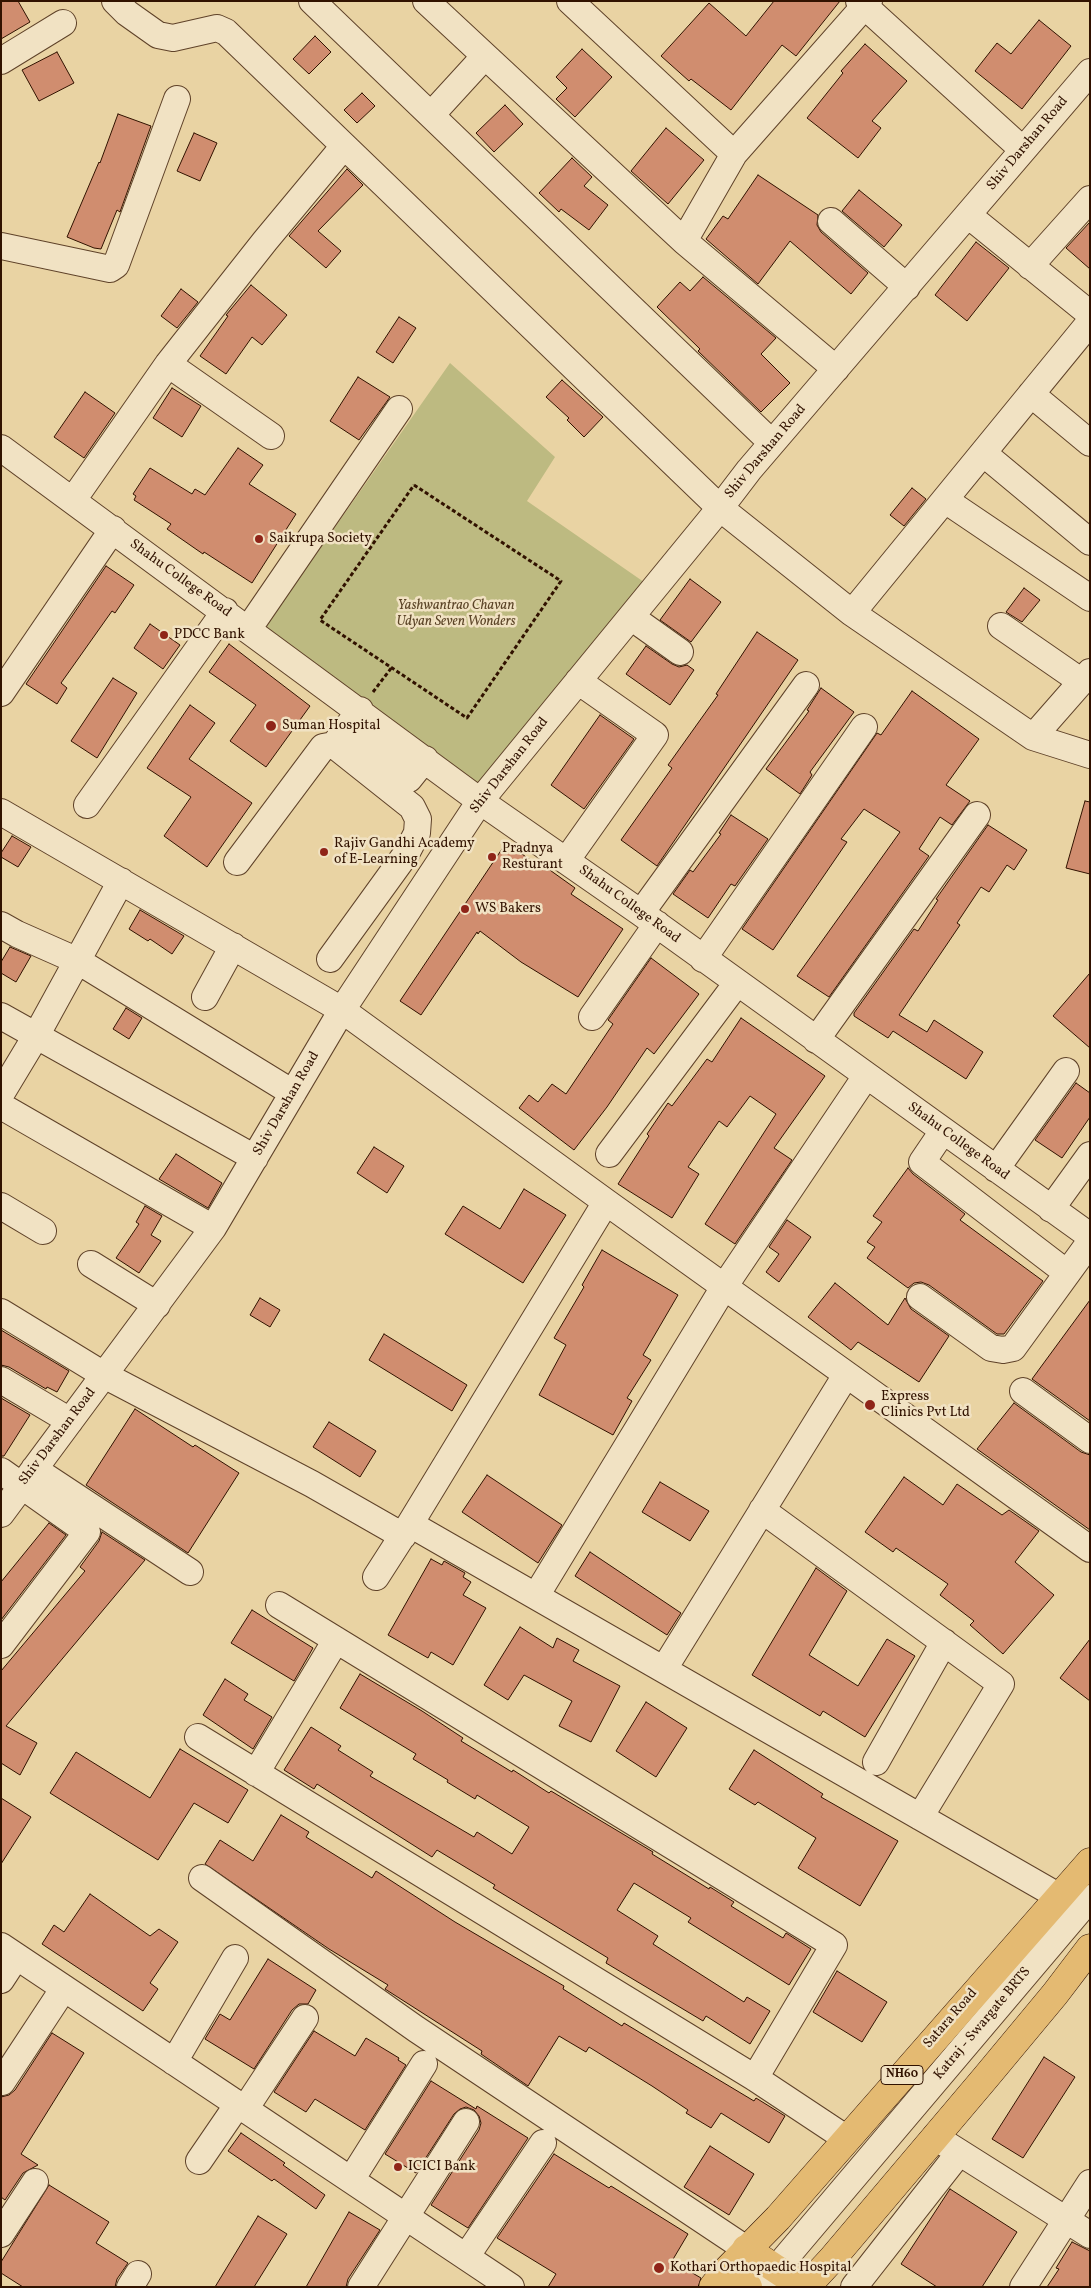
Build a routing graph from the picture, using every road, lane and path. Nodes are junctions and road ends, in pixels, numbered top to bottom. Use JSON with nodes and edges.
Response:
{"nodes":[{"id":1,"x":115,"y":1,"type":"edge"},
{"id":2,"x":312,"y":1,"type":"edge"},
{"id":3,"x":426,"y":1,"type":"edge"},
{"id":4,"x":570,"y":1,"type":"edge"},
{"id":5,"x":864,"y":3,"type":"edge"},
{"id":6,"x":63,"y":23,"type":"dead end"},
{"id":7,"x":485,"y":56,"type":"junction"},
{"id":8,"x":1,"y":61,"type":"edge"},
{"id":9,"x":1090,"y":72,"type":"edge"},
{"id":10,"x":178,"y":99,"type":"dead end"},
{"id":11,"x":431,"y":115,"type":"junction"},
{"id":12,"x":344,"y":146,"type":"junction"},
{"id":13,"x":1023,"y":150,"type":"junction"},
{"id":14,"x":734,"y":154,"type":"junction"},
{"id":15,"x":1090,"y":199,"type":"edge"},
{"id":16,"x":968,"y":215,"type":"junction"},
{"id":17,"x":830,"y":221,"type":"dead end"},
{"id":18,"x":684,"y":241,"type":"junction"},
{"id":19,"x":1,"y":246,"type":"edge"},
{"id":20,"x":1030,"y":266,"type":"junction"},
{"id":21,"x":907,"y":286,"type":"junction"},
{"id":22,"x":1090,"y":314,"type":"edge"},
{"id":23,"x":1090,"y":322,"type":"edge"},
{"id":24,"x":168,"y":364,"type":"junction"},
{"id":25,"x":836,"y":369,"type":"junction"},
{"id":26,"x":1031,"y":394,"type":"junction"},
{"id":27,"x":399,"y":409,"type":"dead end"},
{"id":28,"x":271,"y":436,"type":"dead end"},
{"id":29,"x":772,"y":443,"type":"junction"},
{"id":30,"x":1090,"y":443,"type":"edge"},
{"id":31,"x":1,"y":448,"type":"edge"},
{"id":32,"x":983,"y":453,"type":"junction"},
{"id":33,"x":74,"y":500,"type":"junction"},
{"id":34,"x":945,"y":500,"type":"junction"},
{"id":35,"x":720,"y":508,"type":"junction"},
{"id":36,"x":112,"y":529,"type":"junction"},
{"id":37,"x":1090,"y":542,"type":"edge"},
{"id":38,"x":1090,"y":598,"type":"edge"},
{"id":39,"x":225,"y":611,"type":"junction"},
{"id":40,"x":852,"y":613,"type":"junction"},
{"id":41,"x":631,"y":617,"type":"junction"},
{"id":42,"x":1001,"y":626,"type":"dead end"},
{"id":43,"x":248,"y":628,"type":"junction"},
{"id":44,"x":680,"y":652,"type":"dead end"},
{"id":45,"x":392,"y":667,"type":"junction"},
{"id":46,"x":1086,"y":677,"type":"edge"},
{"id":47,"x":578,"y":681,"type":"junction"},
{"id":48,"x":806,"y":685,"type":"dead end"},
{"id":49,"x":1,"y":693,"type":"edge"},
{"id":50,"x":864,"y":727,"type":"dead end"},
{"id":51,"x":346,"y":728,"type":"junction"},
{"id":52,"x":1033,"y":737,"type":"junction"},
{"id":53,"x":1090,"y":755,"type":"edge"},
{"id":54,"x":410,"y":778,"type":"junction"},
{"id":55,"x":480,"y":801,"type":"junction"},
{"id":56,"x":87,"y":805,"type":"dead end"},
{"id":57,"x":1,"y":812,"type":"edge"},
{"id":58,"x":977,"y":815,"type":"dead end"},
{"id":59,"x":566,"y":861,"type":"junction"},
{"id":60,"x":236,"y":862,"type":"dead end"},
{"id":61,"x":121,"y":881,"type":"junction"},
{"id":62,"x":649,"y":919,"type":"junction"},
{"id":63,"x":1,"y":925,"type":"edge"},
{"id":64,"x":232,"y":946,"type":"junction"},
{"id":65,"x":330,"y":959,"type":"dead end"},
{"id":66,"x":703,"y":959,"type":"junction"},
{"id":67,"x":78,"y":961,"type":"junction"},
{"id":68,"x":737,"y":983,"type":"junction"},
{"id":69,"x":205,"y":997,"type":"dead end"},
{"id":70,"x":342,"y":1010,"type":"junction"},
{"id":71,"x":1,"y":1016,"type":"edge"},
{"id":72,"x":592,"y":1017,"type":"dead end"},
{"id":73,"x":36,"y":1036,"type":"junction"},
{"id":74,"x":816,"y":1040,"type":"junction"},
{"id":75,"x":1066,"y":1070,"type":"dead end"},
{"id":76,"x":866,"y":1076,"type":"junction"},
{"id":77,"x":293,"y":1093,"type":"junction"},
{"id":78,"x":1,"y":1094,"type":"edge"},
{"id":79,"x":1,"y":1106,"type":"edge"},
{"id":80,"x":943,"y":1131,"type":"junction"},
{"id":81,"x":609,"y":1154,"type":"dead end"},
{"id":82,"x":1090,"y":1155,"type":"edge"},
{"id":83,"x":255,"y":1158,"type":"junction"},
{"id":84,"x":996,"y":1169,"type":"junction"},
{"id":85,"x":606,"y":1202,"type":"junction"},
{"id":86,"x":1,"y":1206,"type":"edge"},
{"id":87,"x":1051,"y":1209,"type":"junction"},
{"id":88,"x":214,"y":1228,"type":"junction"},
{"id":89,"x":43,"y":1231,"type":"dead end"},
{"id":90,"x":1090,"y":1236,"type":"edge"},
{"id":91,"x":1090,"y":1242,"type":"edge"},
{"id":92,"x":91,"y":1264,"type":"dead end"},
{"id":93,"x":1068,"y":1273,"type":"junction"},
{"id":94,"x":724,"y":1287,"type":"junction"},
{"id":95,"x":920,"y":1296,"type":"dead end"},
{"id":96,"x":157,"y":1305,"type":"junction"},
{"id":97,"x":1,"y":1312,"type":"edge"},
{"id":98,"x":104,"y":1375,"type":"junction"},
{"id":99,"x":846,"y":1375,"type":"junction"},
{"id":100,"x":1,"y":1380,"type":"edge"},
{"id":101,"x":1023,"y":1391,"type":"dead end"},
{"id":102,"x":70,"y":1421,"type":"junction"},
{"id":103,"x":1090,"y":1440,"type":"edge"},
{"id":104,"x":1,"y":1471,"type":"edge"},
{"id":105,"x":29,"y":1477,"type":"junction"},
{"id":106,"x":762,"y":1510,"type":"junction"},
{"id":107,"x":1,"y":1514,"type":"edge"},
{"id":108,"x":406,"y":1530,"type":"junction"},
{"id":109,"x":1090,"y":1549,"type":"edge"},
{"id":110,"x":190,"y":1572,"type":"dead end"},
{"id":111,"x":376,"y":1577,"type":"dead end"},
{"id":112,"x":536,"y":1596,"type":"junction"},
{"id":113,"x":279,"y":1605,"type":"dead end"},
{"id":114,"x":336,"y":1640,"type":"junction"},
{"id":115,"x":944,"y":1642,"type":"junction"},
{"id":116,"x":1,"y":1645,"type":"edge"},
{"id":117,"x":664,"y":1669,"type":"junction"},
{"id":118,"x":198,"y":1737,"type":"dead end"},
{"id":119,"x":876,"y":1762,"type":"dead end"},
{"id":120,"x":256,"y":1773,"type":"junction"},
{"id":121,"x":920,"y":1816,"type":"junction"},
{"id":122,"x":1090,"y":1862,"type":"edge"},
{"id":123,"x":202,"y":1878,"type":"dead end"},
{"id":124,"x":1058,"y":1896,"type":"junction"},
{"id":125,"x":1090,"y":1898,"type":"edge"},
{"id":126,"x":1090,"y":1948,"type":"edge"},
{"id":127,"x":9,"y":1951,"type":"edge"},
{"id":128,"x":235,"y":1958,"type":"dead end"},
{"id":129,"x":1,"y":1980,"type":"edge"},
{"id":130,"x":64,"y":1988,"type":"junction"},
{"id":131,"x":305,"y":2018,"type":"dead end"},
{"id":132,"x":174,"y":2062,"type":"junction"},
{"id":133,"x":424,"y":2064,"type":"dead end"},
{"id":134,"x":755,"y":2078,"type":"junction"},
{"id":135,"x":2,"y":2082,"type":"edge"},
{"id":136,"x":241,"y":2107,"type":"junction"},
{"id":137,"x":466,"y":2122,"type":"dead end"},
{"id":138,"x":935,"y":2137,"type":"junction"},
{"id":139,"x":847,"y":2139,"type":"junction"},
{"id":140,"x":543,"y":2143,"type":"dead end"},
{"id":141,"x":959,"y":2153,"type":"junction"},
{"id":142,"x":199,"y":2161,"type":"dead end"},
{"id":143,"x":351,"y":2180,"type":"junction"},
{"id":144,"x":35,"y":2182,"type":"dead end"},
{"id":145,"x":1090,"y":2183,"type":"edge"},
{"id":146,"x":405,"y":2216,"type":"junction"},
{"id":147,"x":1065,"y":2220,"type":"junction"},
{"id":148,"x":1,"y":2234,"type":"edge"},
{"id":149,"x":1090,"y":2235,"type":"edge"},
{"id":150,"x":746,"y":2250,"type":"junction"},
{"id":151,"x":466,"y":2257,"type":"junction"},
{"id":152,"x":767,"y":2278,"type":"edge"},
{"id":153,"x":719,"y":2279,"type":"edge"},
{"id":154,"x":361,"y":2287,"type":"edge"},
{"id":155,"x":511,"y":2287,"type":"edge"},
{"id":156,"x":748,"y":2287,"type":"edge"},
{"id":157,"x":804,"y":2287,"type":"edge"},
{"id":158,"x":854,"y":2287,"type":"edge"},
{"id":159,"x":1023,"y":2287,"type":"edge"}],
"edges":[{"from":1,"to":12,"type":"street"},
{"from":2,"to":11,"type":"street"},
{"from":3,"to":7,"type":"street"},
{"from":4,"to":14,"type":"street"},
{"from":5,"to":13,"type":"street"},
{"from":5,"to":14,"type":"street"},
{"from":6,"to":8,"type":"street"},
{"from":7,"to":11,"type":"street"},
{"from":7,"to":18,"type":"street"},
{"from":9,"to":13,"type":"street","name":"Shiv Darshan Road"},
{"from":10,"to":19,"type":"street"},
{"from":11,"to":29,"type":"street"},
{"from":12,"to":24,"type":"street"},
{"from":12,"to":35,"type":"street"},
{"from":13,"to":16,"type":"street","name":"Shiv Darshan Road"},
{"from":14,"to":18,"type":"street"},
{"from":15,"to":20,"type":"street"},
{"from":16,"to":20,"type":"street"},
{"from":16,"to":21,"type":"street","name":"Shiv Darshan Road"},
{"from":17,"to":21,"type":"street"},
{"from":18,"to":25,"type":"street"},
{"from":20,"to":22,"type":"street"},
{"from":21,"to":25,"type":"street","name":"Shiv Darshan Road"},
{"from":23,"to":26,"type":"street"},
{"from":24,"to":28,"type":"street"},
{"from":24,"to":33,"type":"street"},
{"from":25,"to":29,"type":"street","name":"Shiv Darshan Road"},
{"from":26,"to":30,"type":"street"},
{"from":26,"to":32,"type":"street"},
{"from":27,"to":43,"type":"street"},
{"from":29,"to":35,"type":"street","name":"Shiv Darshan Road"},
{"from":31,"to":33,"type":"street","name":"Shahu College Road"},
{"from":32,"to":34,"type":"street"},
{"from":32,"to":37,"type":"street"},
{"from":33,"to":36,"type":"street","name":"Shahu College Road"},
{"from":34,"to":38,"type":"street"},
{"from":34,"to":40,"type":"street"},
{"from":35,"to":40,"type":"street"},
{"from":35,"to":41,"type":"street","name":"Shiv Darshan Road"},
{"from":36,"to":39,"type":"street","name":"Shahu College Road"},
{"from":36,"to":49,"type":"street"},
{"from":39,"to":43,"type":"street","name":"Shahu College Road"},
{"from":39,"to":56,"type":"street"},
{"from":40,"to":52,"type":"street"},
{"from":41,"to":44,"type":"street"},
{"from":41,"to":47,"type":"street","name":"Shiv Darshan Road"},
{"from":42,"to":46,"type":"street"},
{"from":43,"to":51,"type":"street","name":"Shahu College Road"},
{"from":45,"to":45,"type":"path"},
{"from":45,"to":51,"type":"path"},
{"from":46,"to":52,"type":"street"},
{"from":47,"to":55,"type":"street","name":"Shiv Darshan Road"},
{"from":47,"to":59,"type":"street"},
{"from":48,"to":62,"type":"street"},
{"from":50,"to":66,"type":"street"},
{"from":51,"to":54,"type":"street","name":"Shahu College Road"},
{"from":51,"to":54,"type":"street"},
{"from":51,"to":60,"type":"street"},
{"from":52,"to":53,"type":"street"},
{"from":54,"to":55,"type":"street","name":"Shahu College Road"},
{"from":54,"to":65,"type":"street"},
{"from":55,"to":59,"type":"street","name":"Shahu College Road"},
{"from":55,"to":70,"type":"street","name":"Shiv Darshan Road"},
{"from":57,"to":61,"type":"street"},
{"from":58,"to":74,"type":"street"},
{"from":59,"to":62,"type":"street","name":"Shahu College Road"},
{"from":61,"to":64,"type":"street"},
{"from":61,"to":67,"type":"street"},
{"from":62,"to":66,"type":"street","name":"Shahu College Road"},
{"from":62,"to":72,"type":"street"},
{"from":63,"to":67,"type":"street"},
{"from":64,"to":69,"type":"street"},
{"from":64,"to":70,"type":"street"},
{"from":66,"to":68,"type":"street","name":"Shahu College Road"},
{"from":67,"to":73,"type":"street"},
{"from":67,"to":77,"type":"street"},
{"from":68,"to":74,"type":"street","name":"Shahu College Road"},
{"from":68,"to":81,"type":"street"},
{"from":70,"to":77,"type":"street","name":"Shiv Darshan Road"},
{"from":70,"to":85,"type":"street"},
{"from":71,"to":73,"type":"street"},
{"from":73,"to":78,"type":"street"},
{"from":73,"to":83,"type":"street"},
{"from":74,"to":76,"type":"street","name":"Shahu College Road"},
{"from":75,"to":84,"type":"street"},
{"from":76,"to":80,"type":"street","name":"Shahu College Road"},
{"from":76,"to":94,"type":"street"},
{"from":77,"to":83,"type":"street","name":"Shiv Darshan Road"},
{"from":79,"to":88,"type":"street"},
{"from":80,"to":84,"type":"street","name":"Shahu College Road"},
{"from":80,"to":93,"type":"street"},
{"from":82,"to":87,"type":"street"},
{"from":83,"to":88,"type":"street","name":"Shiv Darshan Road"},
{"from":84,"to":87,"type":"street","name":"Shahu College Road"},
{"from":85,"to":94,"type":"street"},
{"from":85,"to":108,"type":"street"},
{"from":86,"to":89,"type":"street"},
{"from":87,"to":90,"type":"street","name":"Shahu College Road"},
{"from":88,"to":96,"type":"street","name":"Shiv Darshan Road"},
{"from":91,"to":93,"type":"street"},
{"from":92,"to":96,"type":"street"},
{"from":93,"to":95,"type":"street"},
{"from":94,"to":99,"type":"street"},
{"from":94,"to":112,"type":"street"},
{"from":96,"to":98,"type":"street","name":"Shiv Darshan Road"},
{"from":97,"to":98,"type":"street"},
{"from":98,"to":102,"type":"street","name":"Shiv Darshan Road"},
{"from":98,"to":108,"type":"street"},
{"from":99,"to":106,"type":"street"},
{"from":99,"to":109,"type":"street"},
{"from":100,"to":102,"type":"street"},
{"from":101,"to":103,"type":"street"},
{"from":102,"to":105,"type":"street","name":"Shiv Darshan Road"},
{"from":104,"to":105,"type":"street"},
{"from":105,"to":107,"type":"street","name":"Shiv Darshan Road"},
{"from":105,"to":110,"type":"street"},
{"from":105,"to":116,"type":"street"},
{"from":106,"to":115,"type":"street"},
{"from":106,"to":117,"type":"street"},
{"from":108,"to":111,"type":"street"},
{"from":108,"to":112,"type":"street"},
{"from":112,"to":117,"type":"street"},
{"from":113,"to":114,"type":"street"},
{"from":114,"to":120,"type":"street"},
{"from":114,"to":134,"type":"street"},
{"from":115,"to":119,"type":"street"},
{"from":115,"to":121,"type":"street"},
{"from":117,"to":121,"type":"street"},
{"from":118,"to":120,"type":"street"},
{"from":120,"to":134,"type":"street"},
{"from":121,"to":124,"type":"street"},
{"from":122,"to":124,"type":"main road","name":"Satara Road","number":"NH60"},
{"from":123,"to":150,"type":"street"},
{"from":124,"to":139,"type":"main road","name":"Satara Road","number":"NH60"},
{"from":125,"to":152,"type":"street","name":"Katraj - Swargate BRTS"},
{"from":126,"to":138,"type":"main road"},
{"from":127,"to":129,"type":"street"},
{"from":127,"to":130,"type":"street"},
{"from":128,"to":132,"type":"street"},
{"from":130,"to":132,"type":"street"},
{"from":130,"to":135,"type":"street"},
{"from":131,"to":136,"type":"street"},
{"from":132,"to":136,"type":"street"},
{"from":133,"to":143,"type":"street"},
{"from":134,"to":139,"type":"street"},
{"from":136,"to":142,"type":"street"},
{"from":136,"to":143,"type":"street"},
{"from":137,"to":146,"type":"street"},
{"from":138,"to":141,"type":"street"},
{"from":138,"to":157,"type":"main road"},
{"from":139,"to":150,"type":"main road","name":"Satara Road","number":"NH60"},
{"from":140,"to":151,"type":"street"},
{"from":141,"to":147,"type":"street"},
{"from":141,"to":158,"type":"street"},
{"from":143,"to":146,"type":"street"},
{"from":144,"to":148,"type":"street"},
{"from":145,"to":147,"type":"street"},
{"from":146,"to":151,"type":"street"},
{"from":146,"to":154,"type":"street"},
{"from":147,"to":149,"type":"street"},
{"from":147,"to":159,"type":"street"},
{"from":150,"to":152,"type":"main road"},
{"from":150,"to":153,"type":"main road","name":"Satara Road","number":"NH60"},
{"from":151,"to":155,"type":"street"},
{"from":152,"to":157,"type":"main road"},
{"from":153,"to":156,"type":"main road"}]}
